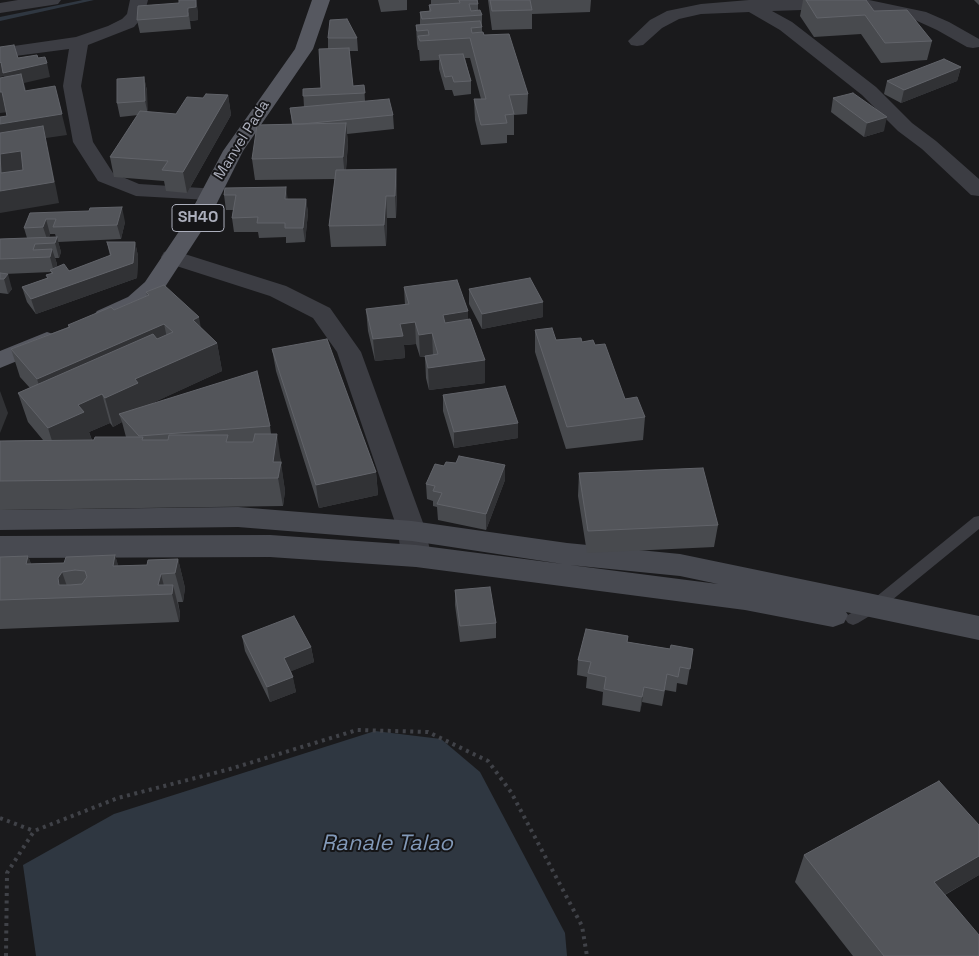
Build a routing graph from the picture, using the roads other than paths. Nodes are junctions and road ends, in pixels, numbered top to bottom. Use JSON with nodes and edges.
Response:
{"nodes":[{"id":1,"x":52,"y":0,"type":"edge"},
{"id":2,"x":139,"y":0,"type":"edge"},
{"id":3,"x":321,"y":0,"type":"edge"},
{"id":4,"x":747,"y":3,"type":"edge"},
{"id":5,"x":0,"y":8,"type":"edge"},
{"id":6,"x":637,"y":41,"type":"dead end"},
{"id":7,"x":79,"y":42,"type":"junction"},
{"id":8,"x":973,"y":43,"type":"dead end"},
{"id":9,"x":0,"y":52,"type":"edge"},
{"id":10,"x":979,"y":190,"type":"edge"},
{"id":11,"x":209,"y":194,"type":"junction"},
{"id":12,"x":172,"y":257,"type":"junction"},
{"id":13,"x":90,"y":322,"type":"edge"},
{"id":14,"x":64,"y":333,"type":"edge"},
{"id":15,"x":0,"y":360,"type":"edge"},
{"id":16,"x":0,"y":520,"type":"edge"},
{"id":17,"x":979,"y":521,"type":"edge"},
{"id":18,"x":414,"y":544,"type":"junction"},
{"id":19,"x":0,"y":547,"type":"edge"},
{"id":20,"x":865,"y":612,"type":"junction"},
{"id":21,"x":979,"y":628,"type":"edge"},
{"id":22,"x":979,"y":646,"type":"edge"}],
"edges":[{"from":1,"to":5,"type":"street"},
{"from":2,"to":7,"type":"street"},
{"from":3,"to":11,"type":"main road","name":"Manvel Pada","number":"SH40"},
{"from":4,"to":6,"type":"street"},
{"from":4,"to":8,"type":"street"},
{"from":4,"to":10,"type":"street"},
{"from":7,"to":9,"type":"street"},
{"from":7,"to":11,"type":"street"},
{"from":11,"to":12,"type":"main road","name":"Manvel Pada","number":"SH40"},
{"from":12,"to":13,"type":"main road","name":"Manvel Pada","number":"SH40"},
{"from":12,"to":18,"type":"street"},
{"from":14,"to":15,"type":"main road"},
{"from":16,"to":18,"type":"main road"},
{"from":17,"to":20,"type":"lane"},
{"from":18,"to":19,"type":"main road"},
{"from":18,"to":20,"type":"main road"},
{"from":20,"to":21,"type":"main road"},
{"from":20,"to":22,"type":"main road"}]}
